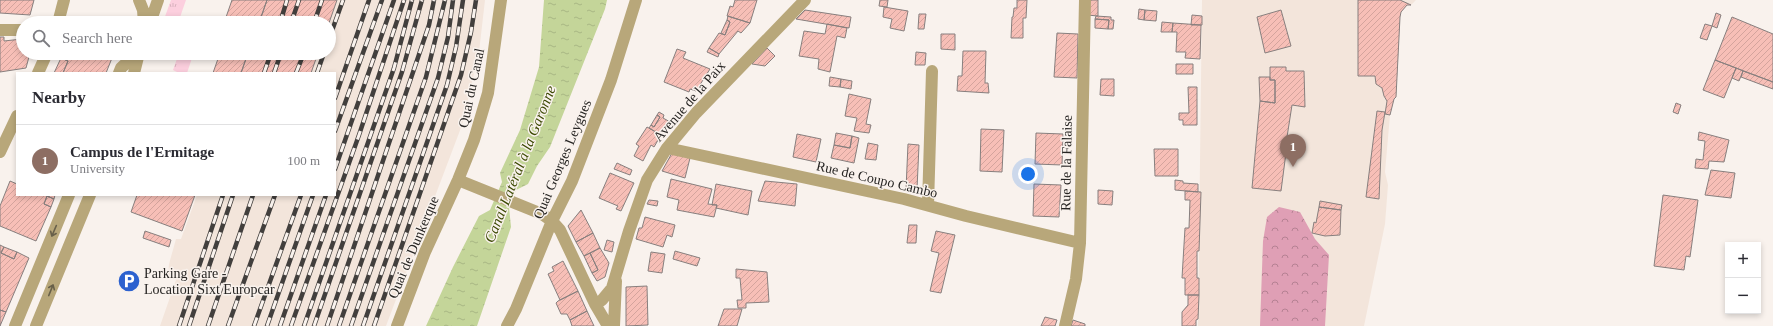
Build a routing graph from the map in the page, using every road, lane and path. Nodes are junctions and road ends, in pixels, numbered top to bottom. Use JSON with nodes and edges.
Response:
{"nodes":[{"id":1,"x":64,"y":0,"type":"edge"},
{"id":2,"x":138,"y":0,"type":"edge"},
{"id":3,"x":158,"y":0,"type":"edge"},
{"id":4,"x":501,"y":0,"type":"edge"},
{"id":5,"x":636,"y":0,"type":"edge"},
{"id":6,"x":805,"y":0,"type":"edge"},
{"id":7,"x":1085,"y":0,"type":"edge"},
{"id":8,"x":60,"y":16,"type":"edge"},
{"id":9,"x":143,"y":16,"type":"edge"},
{"id":10,"x":152,"y":16,"type":"edge"},
{"id":11,"x":0,"y":30,"type":"edge"},
{"id":12,"x":16,"y":30,"type":"edge"},
{"id":13,"x":44,"y":60,"type":"edge"},
{"id":14,"x":130,"y":60,"type":"edge"},
{"id":15,"x":133,"y":60,"type":"edge"},
{"id":16,"x":135,"y":60,"type":"edge"},
{"id":17,"x":932,"y":71,"type":"dead end"},
{"id":18,"x":38,"y":72,"type":"edge"},
{"id":19,"x":119,"y":72,"type":"edge"},
{"id":20,"x":128,"y":72,"type":"edge"},
{"id":21,"x":134,"y":72,"type":"edge"},
{"id":22,"x":16,"y":118,"type":"edge"},
{"id":23,"x":667,"y":148,"type":"junction"},
{"id":24,"x":0,"y":152,"type":"edge"},
{"id":25,"x":464,"y":182,"type":"junction"},
{"id":26,"x":69,"y":196,"type":"edge"},
{"id":27,"x":90,"y":196,"type":"edge"},
{"id":28,"x":928,"y":205,"type":"junction"},
{"id":29,"x":552,"y":221,"type":"junction"},
{"id":30,"x":1080,"y":243,"type":"junction"},
{"id":31,"x":616,"y":274,"type":"junction"},
{"id":32,"x":595,"y":304,"type":"junction"},
{"id":33,"x":15,"y":326,"type":"edge"},
{"id":34,"x":36,"y":326,"type":"edge"},
{"id":35,"x":397,"y":326,"type":"edge"},
{"id":36,"x":507,"y":326,"type":"edge"},
{"id":37,"x":608,"y":326,"type":"edge"},
{"id":38,"x":614,"y":326,"type":"edge"},
{"id":39,"x":1065,"y":326,"type":"edge"}],
"edges":[{"from":1,"to":8,"type":"street"},
{"from":2,"to":9,"type":"street"},
{"from":3,"to":10,"type":"street"},
{"from":4,"to":25,"type":"street","name":"Quai du Canal"},
{"from":5,"to":29,"type":"street","name":"Quai Georges Leygues"},
{"from":6,"to":23,"type":"street","name":"Avenue de la Paix"},
{"from":7,"to":30,"type":"street","name":"Rue de la Falaise"},
{"from":11,"to":12,"type":"street"},
{"from":13,"to":18,"type":"street"},
{"from":14,"to":19,"type":"street"},
{"from":15,"to":20,"type":"street"},
{"from":16,"to":21,"type":"street"},
{"from":17,"to":28,"type":"street"},
{"from":22,"to":24,"type":"street"},
{"from":23,"to":28,"type":"street","name":"Rue de Coupo Cambo"},
{"from":23,"to":31,"type":"street","name":"Avenue de la Paix"},
{"from":25,"to":29,"type":"street"},
{"from":25,"to":35,"type":"street","name":"Quai de Dunkerque"},
{"from":26,"to":33,"type":"street","one_way":true},
{"from":34,"to":27,"type":"street","one_way":true},
{"from":28,"to":30,"type":"street","name":"Rue de Coupo Cambo"},
{"from":29,"to":32,"type":"street"},
{"from":29,"to":36,"type":"street","name":"Quai Georges Leygues"},
{"from":30,"to":39,"type":"street","name":"Rue de la Falaise"},
{"from":31,"to":32,"type":"street","name":"Avenue de la Paix"},
{"from":31,"to":38,"type":"street"},
{"from":32,"to":37,"type":"street"}]}
